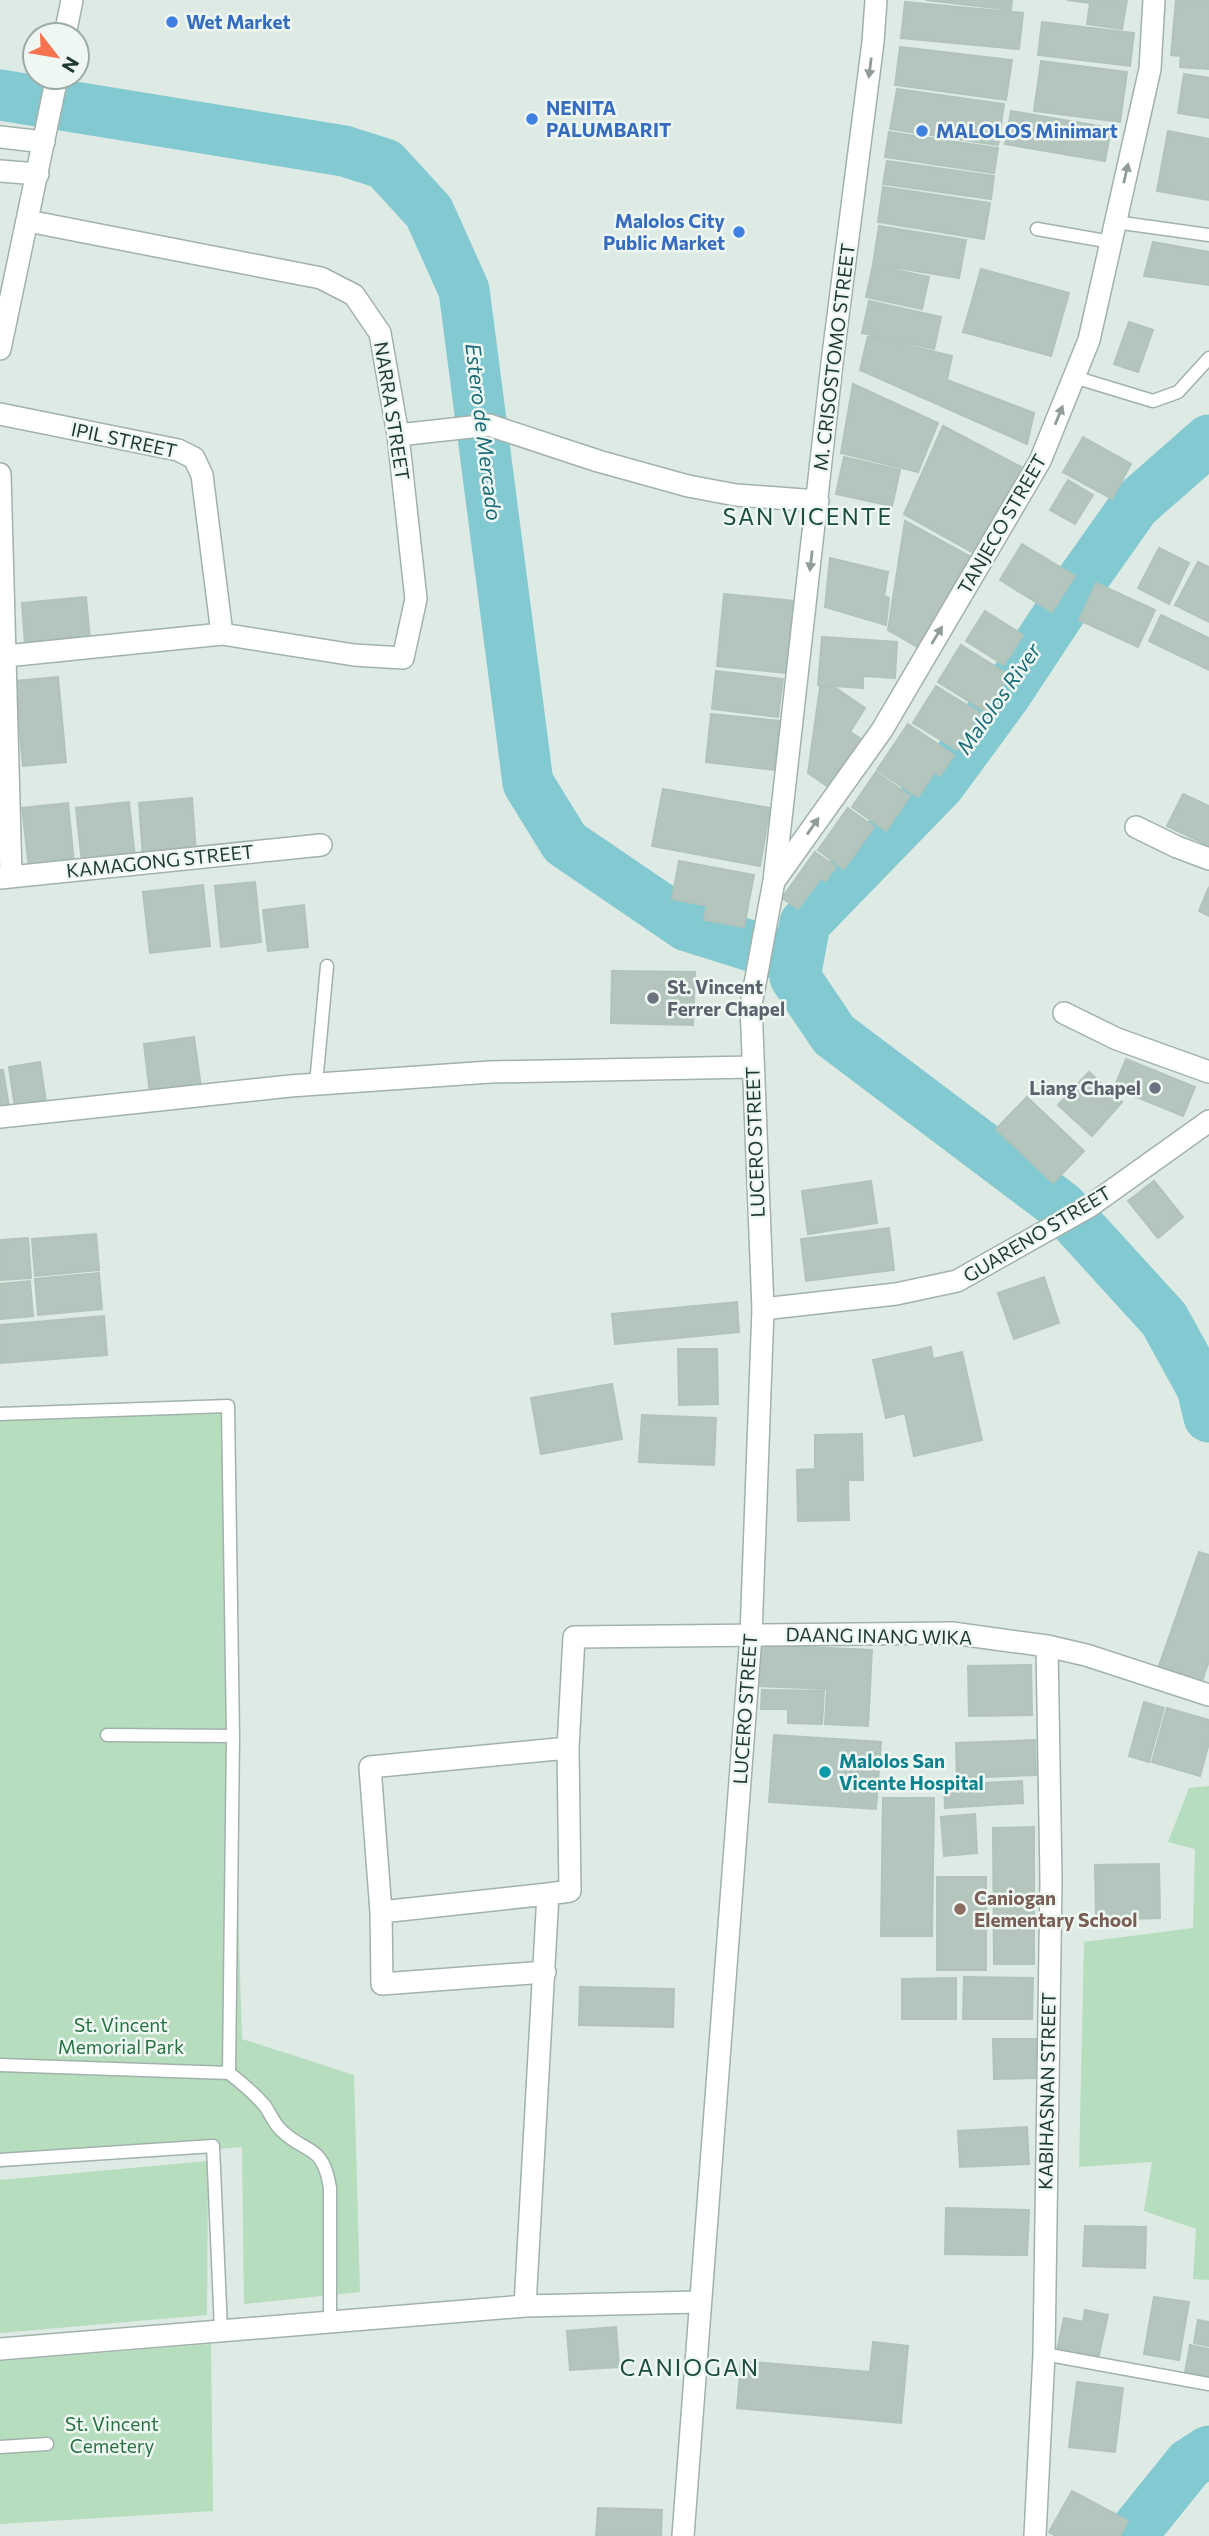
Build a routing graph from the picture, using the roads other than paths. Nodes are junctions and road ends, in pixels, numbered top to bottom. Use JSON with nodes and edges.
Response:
{"nodes":[{"id":1,"x":72,"y":0,"type":"edge"},
{"id":2,"x":876,"y":0,"type":"edge"},
{"id":3,"x":1154,"y":0,"type":"edge"},
{"id":4,"x":68,"y":21,"type":"edge"},
{"id":5,"x":54,"y":91,"type":"edge"},
{"id":6,"x":0,"y":137,"type":"edge"},
{"id":7,"x":44,"y":142,"type":"junction"},
{"id":8,"x":0,"y":171,"type":"edge"},
{"id":9,"x":38,"y":174,"type":"junction"},
{"id":10,"x":28,"y":221,"type":"junction"},
{"id":11,"x":1037,"y":229,"type":"dead end"},
{"id":12,"x":1113,"y":232,"type":"junction"},
{"id":13,"x":1209,"y":235,"type":"edge"},
{"id":14,"x":0,"y":349,"type":"edge"},
{"id":15,"x":1209,"y":358,"type":"edge"},
{"id":16,"x":1074,"y":377,"type":"junction"},
{"id":17,"x":0,"y":414,"type":"edge"},
{"id":18,"x":398,"y":435,"type":"junction"},
{"id":19,"x":0,"y":474,"type":"edge"},
{"id":20,"x":818,"y":501,"type":"junction"},
{"id":21,"x":2,"y":571,"type":"edge"},
{"id":22,"x":222,"y":634,"type":"junction"},
{"id":23,"x":6,"y":656,"type":"junction"},
{"id":24,"x":1136,"y":827,"type":"dead end"},
{"id":25,"x":320,"y":845,"type":"dead end"},
{"id":26,"x":1209,"y":859,"type":"edge"},
{"id":27,"x":6,"y":877,"type":"edge"},
{"id":28,"x":774,"y":881,"type":"junction"},
{"id":29,"x":327,"y":967,"type":"dead end"},
{"id":30,"x":1064,"y":1013,"type":"dead end"},
{"id":31,"x":752,"y":1067,"type":"junction"},
{"id":32,"x":1209,"y":1072,"type":"edge"},
{"id":33,"x":316,"y":1084,"type":"junction"},
{"id":34,"x":0,"y":1117,"type":"edge"},
{"id":35,"x":1209,"y":1121,"type":"edge"},
{"id":36,"x":762,"y":1309,"type":"junction"},
{"id":37,"x":0,"y":1414,"type":"edge"},
{"id":38,"x":751,"y":1635,"type":"junction"},
{"id":39,"x":1048,"y":1646,"type":"junction"},
{"id":40,"x":1209,"y":1695,"type":"edge"},
{"id":41,"x":107,"y":1735,"type":"dead end"},
{"id":42,"x":233,"y":1736,"type":"junction"},
{"id":43,"x":568,"y":1748,"type":"junction"},
{"id":44,"x":548,"y":1894,"type":"junction"},
{"id":45,"x":381,"y":1912,"type":"junction"},
{"id":46,"x":545,"y":1972,"type":"junction"},
{"id":47,"x":0,"y":2065,"type":"edge"},
{"id":48,"x":229,"y":2073,"type":"junction"},
{"id":49,"x":0,"y":2160,"type":"edge"},
{"id":50,"x":699,"y":2302,"type":"junction"},
{"id":51,"x":525,"y":2306,"type":"junction"},
{"id":52,"x":330,"y":2322,"type":"junction"},
{"id":53,"x":221,"y":2330,"type":"junction"},
{"id":54,"x":0,"y":2349,"type":"edge"},
{"id":55,"x":1044,"y":2354,"type":"junction"},
{"id":56,"x":1209,"y":2384,"type":"edge"},
{"id":57,"x":47,"y":2444,"type":"dead end"},
{"id":58,"x":0,"y":2446,"type":"edge"},
{"id":59,"x":682,"y":2536,"type":"edge"},
{"id":60,"x":1035,"y":2536,"type":"edge"}],
"edges":[{"from":1,"to":4,"type":"street"},
{"from":2,"to":20,"type":"street","name":"M. CRISOSTOMO STREET","one_way":true},
{"from":12,"to":3,"type":"street","name":"TANJECO STREET","one_way":true},
{"from":5,"to":7,"type":"street"},
{"from":6,"to":7,"type":"street"},
{"from":7,"to":9,"type":"street"},
{"from":8,"to":9,"type":"street"},
{"from":9,"to":10,"type":"street"},
{"from":10,"to":14,"type":"street"},
{"from":10,"to":18,"type":"street","name":"NARRA STREET"},
{"from":11,"to":12,"type":"lane"},
{"from":12,"to":13,"type":"lane"},
{"from":12,"to":16,"type":"street","name":"TANJECO STREET"},
{"from":15,"to":16,"type":"lane"},
{"from":28,"to":16,"type":"street","name":"TANJECO STREET","one_way":true},
{"from":17,"to":22,"type":"street","name":"IPIL STREET"},
{"from":18,"to":20,"type":"street"},
{"from":18,"to":22,"type":"street","name":"NARRA STREET"},
{"from":19,"to":21,"type":"street"},
{"from":20,"to":28,"type":"street","name":"M. CRISOSTOMO STREET","one_way":true},
{"from":21,"to":23,"type":"street"},
{"from":22,"to":23,"type":"street"},
{"from":23,"to":27,"type":"street"},
{"from":24,"to":26,"type":"street"},
{"from":25,"to":27,"type":"street","name":"KAMAGONG STREET"},
{"from":28,"to":31,"type":"street","name":"LUCERO STREET"},
{"from":29,"to":33,"type":"lane"},
{"from":30,"to":32,"type":"street"},
{"from":31,"to":33,"type":"street"},
{"from":31,"to":36,"type":"street","name":"LUCERO STREET"},
{"from":33,"to":34,"type":"street"},
{"from":35,"to":36,"type":"street","name":"GUARENO STREET"},
{"from":36,"to":38,"type":"street","name":"LUCERO STREET"},
{"from":37,"to":42,"type":"lane"},
{"from":38,"to":39,"type":"street","name":"DAANG INANG WIKA"},
{"from":38,"to":43,"type":"street","name":"DAANG INANG WIKA"},
{"from":38,"to":50,"type":"street","name":"LUCERO STREET"},
{"from":39,"to":40,"type":"street","name":"DAANG INANG WIKA"},
{"from":39,"to":55,"type":"street","name":"KABIHASNAN STREET"},
{"from":41,"to":42,"type":"lane"},
{"from":42,"to":48,"type":"lane"},
{"from":43,"to":44,"type":"street"},
{"from":43,"to":45,"type":"street"},
{"from":44,"to":45,"type":"street"},
{"from":44,"to":46,"type":"street"},
{"from":45,"to":46,"type":"street"},
{"from":46,"to":51,"type":"street"},
{"from":47,"to":48,"type":"lane"},
{"from":48,"to":52,"type":"lane"},
{"from":49,"to":53,"type":"lane"},
{"from":50,"to":51,"type":"street"},
{"from":50,"to":59,"type":"street","name":"LUCERO STREET"},
{"from":51,"to":52,"type":"street"},
{"from":52,"to":53,"type":"street"},
{"from":53,"to":54,"type":"street"},
{"from":55,"to":56,"type":"lane"},
{"from":55,"to":60,"type":"street","name":"KABIHASNAN STREET"},
{"from":57,"to":58,"type":"lane"}]}
